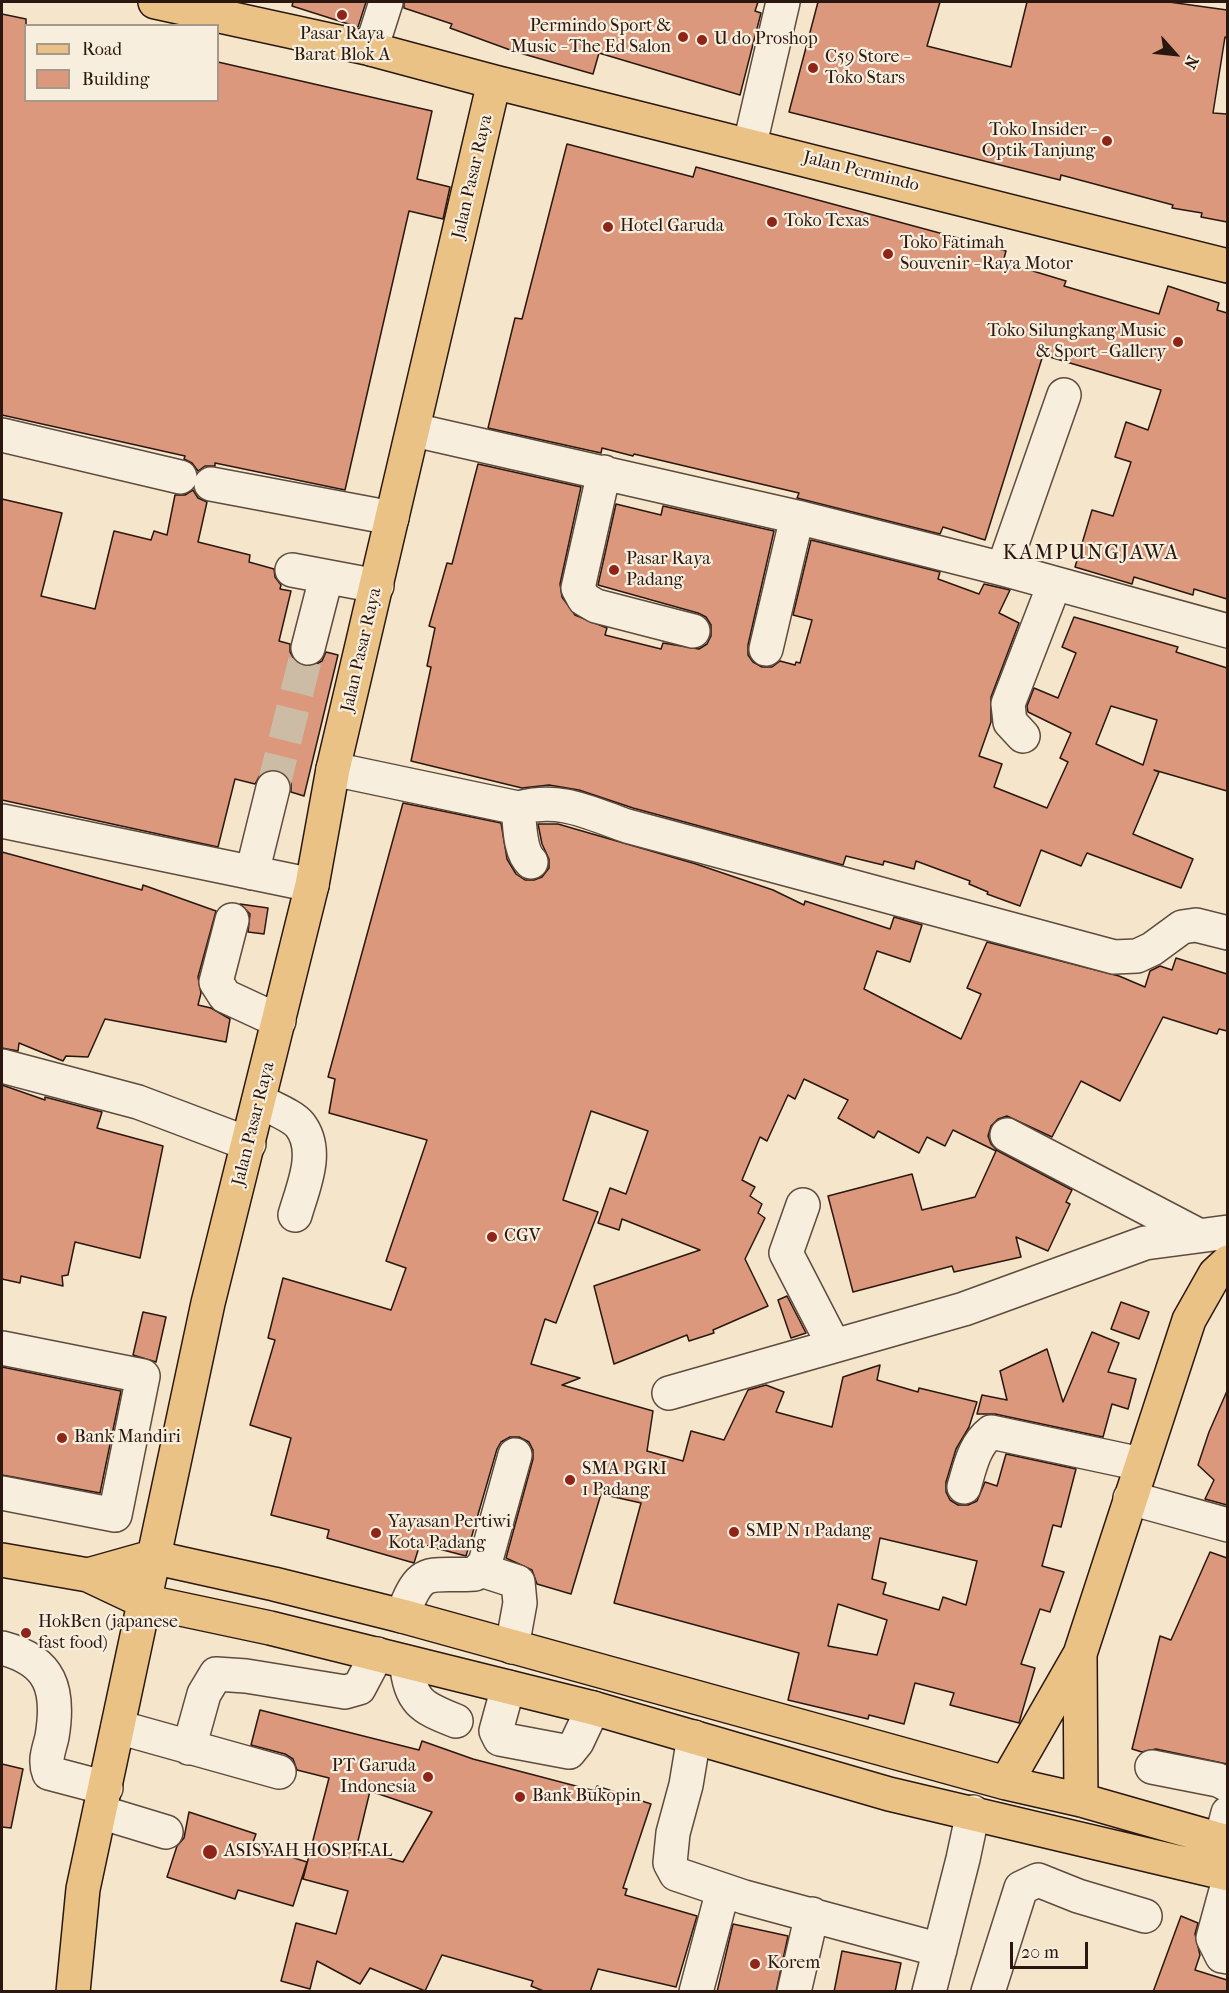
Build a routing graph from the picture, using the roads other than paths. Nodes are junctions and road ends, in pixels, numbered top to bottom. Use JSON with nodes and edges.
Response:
{"nodes":[{"id":1,"x":155,"y":2,"type":"edge"},
{"id":2,"x":386,"y":2,"type":"edge"},
{"id":3,"x":783,"y":2,"type":"edge"},
{"id":4,"x":371,"y":49,"type":"junction"},
{"id":5,"x":494,"y":82,"type":"junction"},
{"id":6,"x":750,"y":144,"type":"junction"},
{"id":7,"x":1227,"y":266,"type":"edge"},
{"id":8,"x":1064,"y":395,"type":"dead end"},
{"id":9,"x":414,"y":430,"type":"junction"},
{"id":10,"x":2,"y":435,"type":"edge"},
{"id":11,"x":604,"y":472,"type":"junction"},
{"id":12,"x":180,"y":477,"type":"dead end"},
{"id":13,"x":221,"y":486,"type":"dead end"},
{"id":14,"x":797,"y":517,"type":"junction"},
{"id":15,"x":392,"y":518,"type":"junction"},
{"id":16,"x":1002,"y":569,"type":"junction"},
{"id":17,"x":292,"y":570,"type":"dead end"},
{"id":18,"x":326,"y":578,"type":"junction"},
{"id":19,"x":1054,"y":585,"type":"junction"},
{"id":20,"x":377,"y":586,"type":"junction"},
{"id":21,"x":693,"y":631,"type":"dead end"},
{"id":22,"x":1227,"y":631,"type":"edge"},
{"id":23,"x":308,"y":648,"type":"tunnel mouth"},
{"id":24,"x":766,"y":649,"type":"dead end"},
{"id":25,"x":1023,"y":736,"type":"dead end"},
{"id":26,"x":333,"y":769,"type":"junction"},
{"id":27,"x":273,"y":788,"type":"tunnel mouth"},
{"id":28,"x":518,"y":808,"type":"junction"},
{"id":29,"x":2,"y":821,"type":"edge"},
{"id":30,"x":531,"y":862,"type":"dead end"},
{"id":31,"x":252,"y":873,"type":"junction"},
{"id":32,"x":312,"y":885,"type":"junction"},
{"id":33,"x":232,"y":920,"type":"dead end"},
{"id":34,"x":1227,"y":933,"type":"edge"},
{"id":35,"x":279,"y":1021,"type":"junction"},
{"id":36,"x":2,"y":1066,"type":"edge"},
{"id":37,"x":260,"y":1101,"type":"junction"},
{"id":38,"x":1007,"y":1135,"type":"dead end"},
{"id":39,"x":249,"y":1144,"type":"junction"},
{"id":40,"x":803,"y":1205,"type":"dead end"},
{"id":41,"x":295,"y":1215,"type":"dead end"},
{"id":42,"x":1213,"y":1234,"type":"edge"},
{"id":43,"x":1227,"y":1262,"type":"edge"},
{"id":44,"x":833,"y":1344,"type":"junction"},
{"id":45,"x":2,"y":1348,"type":"edge"},
{"id":46,"x":669,"y":1393,"type":"dead end"},
{"id":47,"x":515,"y":1455,"type":"dead end"},
{"id":48,"x":1141,"y":1464,"type":"junction"},
{"id":49,"x":964,"y":1487,"type":"dead end"},
{"id":50,"x":2,"y":1493,"type":"edge"},
{"id":51,"x":1131,"y":1498,"type":"junction"},
{"id":52,"x":1227,"y":1525,"type":"edge"},
{"id":53,"x":152,"y":1557,"type":"junction"},
{"id":54,"x":2,"y":1560,"type":"edge"},
{"id":55,"x":480,"y":1570,"type":"junction"},
{"id":56,"x":88,"y":1575,"type":"junction"},
{"id":57,"x":143,"y":1601,"type":"junction"},
{"id":58,"x":402,"y":1616,"type":"junction"},
{"id":59,"x":512,"y":1647,"type":"junction"},
{"id":60,"x":2,"y":1648,"type":"edge"},
{"id":61,"x":1080,"y":1654,"type":"junction"},
{"id":62,"x":392,"y":1658,"type":"junction"},
{"id":63,"x":508,"y":1687,"type":"junction"},
{"id":64,"x":593,"y":1708,"type":"junction"},
{"id":65,"x":456,"y":1721,"type":"dead end"},
{"id":66,"x":118,"y":1727,"type":"junction"},
{"id":67,"x":694,"y":1737,"type":"junction"},
{"id":68,"x":189,"y":1748,"type":"junction"},
{"id":69,"x":1152,"y":1767,"type":"dead end"},
{"id":70,"x":279,"y":1772,"type":"dead end"},
{"id":71,"x":1006,"y":1783,"type":"junction"},
{"id":72,"x":1227,"y":1785,"type":"edge"},
{"id":73,"x":103,"y":1800,"type":"junction"},
{"id":74,"x":1081,"y":1800,"type":"junction"},
{"id":75,"x":973,"y":1812,"type":"junction"},
{"id":76,"x":166,"y":1832,"type":"dead end"},
{"id":77,"x":1225,"y":1832,"type":"edge"},
{"id":78,"x":1227,"y":1874,"type":"edge"},
{"id":79,"x":1227,"y":1883,"type":"edge"},
{"id":80,"x":723,"y":1890,"type":"junction"},
{"id":81,"x":812,"y":1914,"type":"junction"},
{"id":82,"x":1145,"y":1916,"type":"dead end"},
{"id":83,"x":940,"y":1950,"type":"junction"},
{"id":84,"x":1227,"y":1957,"type":"edge"},
{"id":85,"x":73,"y":1992,"type":"edge"},
{"id":86,"x":696,"y":1992,"type":"edge"},
{"id":87,"x":794,"y":1992,"type":"edge"},
{"id":88,"x":929,"y":1992,"type":"edge"},
{"id":89,"x":988,"y":1992,"type":"edge"}],
"edges":[{"from":1,"to":4,"type":"main road"},
{"from":2,"to":4,"type":"street"},
{"from":3,"to":6,"type":"street"},
{"from":4,"to":5,"type":"main road"},
{"from":5,"to":6,"type":"main road","name":"Jalan Permindo"},
{"from":5,"to":9,"type":"main road","name":"Jalan Pasar Raya"},
{"from":6,"to":7,"type":"main road","name":"Jalan Permindo"},
{"from":8,"to":16,"type":"street"},
{"from":9,"to":11,"type":"street"},
{"from":9,"to":15,"type":"main road","name":"Jalan Pasar Raya"},
{"from":10,"to":12,"type":"street"},
{"from":11,"to":14,"type":"street"},
{"from":11,"to":21,"type":"street"},
{"from":13,"to":15,"type":"street"},
{"from":14,"to":16,"type":"street"},
{"from":14,"to":24,"type":"street"},
{"from":15,"to":20,"type":"main road","name":"Jalan Pasar Raya"},
{"from":16,"to":19,"type":"street"},
{"from":17,"to":18,"type":"street"},
{"from":18,"to":20,"type":"street"},
{"from":18,"to":23,"type":"street"},
{"from":19,"to":22,"type":"street"},
{"from":19,"to":25,"type":"street"},
{"from":20,"to":26,"type":"main road","name":"Jalan Pasar Raya"},
{"from":26,"to":28,"type":"street"},
{"from":26,"to":32,"type":"main road","name":"Jalan Pasar Raya"},
{"from":27,"to":31,"type":"street"},
{"from":28,"to":30,"type":"street"},
{"from":28,"to":34,"type":"street"},
{"from":29,"to":31,"type":"street"},
{"from":31,"to":32,"type":"street"},
{"from":32,"to":35,"type":"main road","name":"Jalan Pasar Raya"},
{"from":33,"to":35,"type":"street"},
{"from":35,"to":37,"type":"main road","name":"Jalan Pasar Raya"},
{"from":36,"to":39,"type":"street"},
{"from":37,"to":39,"type":"main road","name":"Jalan Pasar Raya"},
{"from":37,"to":41,"type":"street"},
{"from":38,"to":42,"type":"street"},
{"from":39,"to":53,"type":"main road","name":"Jalan Pasar Raya"},
{"from":40,"to":44,"type":"street"},
{"from":42,"to":44,"type":"street"},
{"from":43,"to":48,"type":"main road"},
{"from":44,"to":46,"type":"street"},
{"from":45,"to":50,"type":"street"},
{"from":47,"to":55,"type":"street"},
{"from":48,"to":49,"type":"street"},
{"from":48,"to":51,"type":"main road"},
{"from":51,"to":52,"type":"street"},
{"from":51,"to":61,"type":"main road"},
{"from":53,"to":56,"type":"main road"},
{"from":53,"to":57,"type":"main road","name":"Jalan Pasar Raya"},
{"from":53,"to":58,"type":"main road"},
{"from":54,"to":56,"type":"main road"},
{"from":55,"to":58,"type":"street"},
{"from":55,"to":59,"type":"street"},
{"from":56,"to":57,"type":"main road"},
{"from":57,"to":62,"type":"main road"},
{"from":57,"to":66,"type":"main road","name":"Jalan Pasar Raya"},
{"from":58,"to":59,"type":"main road"},
{"from":59,"to":71,"type":"main road"},
{"from":60,"to":73,"type":"street"},
{"from":61,"to":71,"type":"main road"},
{"from":61,"to":74,"type":"main road"},
{"from":62,"to":63,"type":"main road"},
{"from":62,"to":65,"type":"street"},
{"from":62,"to":68,"type":"street"},
{"from":63,"to":64,"type":"main road"},
{"from":63,"to":64,"type":"street"},
{"from":64,"to":67,"type":"main road"},
{"from":66,"to":68,"type":"street"},
{"from":66,"to":73,"type":"main road","name":"Jalan Pasar Raya"},
{"from":67,"to":75,"type":"main road"},
{"from":67,"to":80,"type":"street"},
{"from":68,"to":70,"type":"street"},
{"from":69,"to":72,"type":"street"},
{"from":71,"to":74,"type":"main road"},
{"from":73,"to":76,"type":"street"},
{"from":73,"to":85,"type":"main road","name":"Jalan Pasar Raya"},
{"from":74,"to":77,"type":"main road"},
{"from":75,"to":78,"type":"main road"},
{"from":75,"to":83,"type":"street"},
{"from":79,"to":84,"type":"street"},
{"from":80,"to":81,"type":"street"},
{"from":80,"to":86,"type":"street"},
{"from":81,"to":83,"type":"street"},
{"from":81,"to":87,"type":"street"},
{"from":82,"to":89,"type":"street"},
{"from":83,"to":88,"type":"street"}]}
